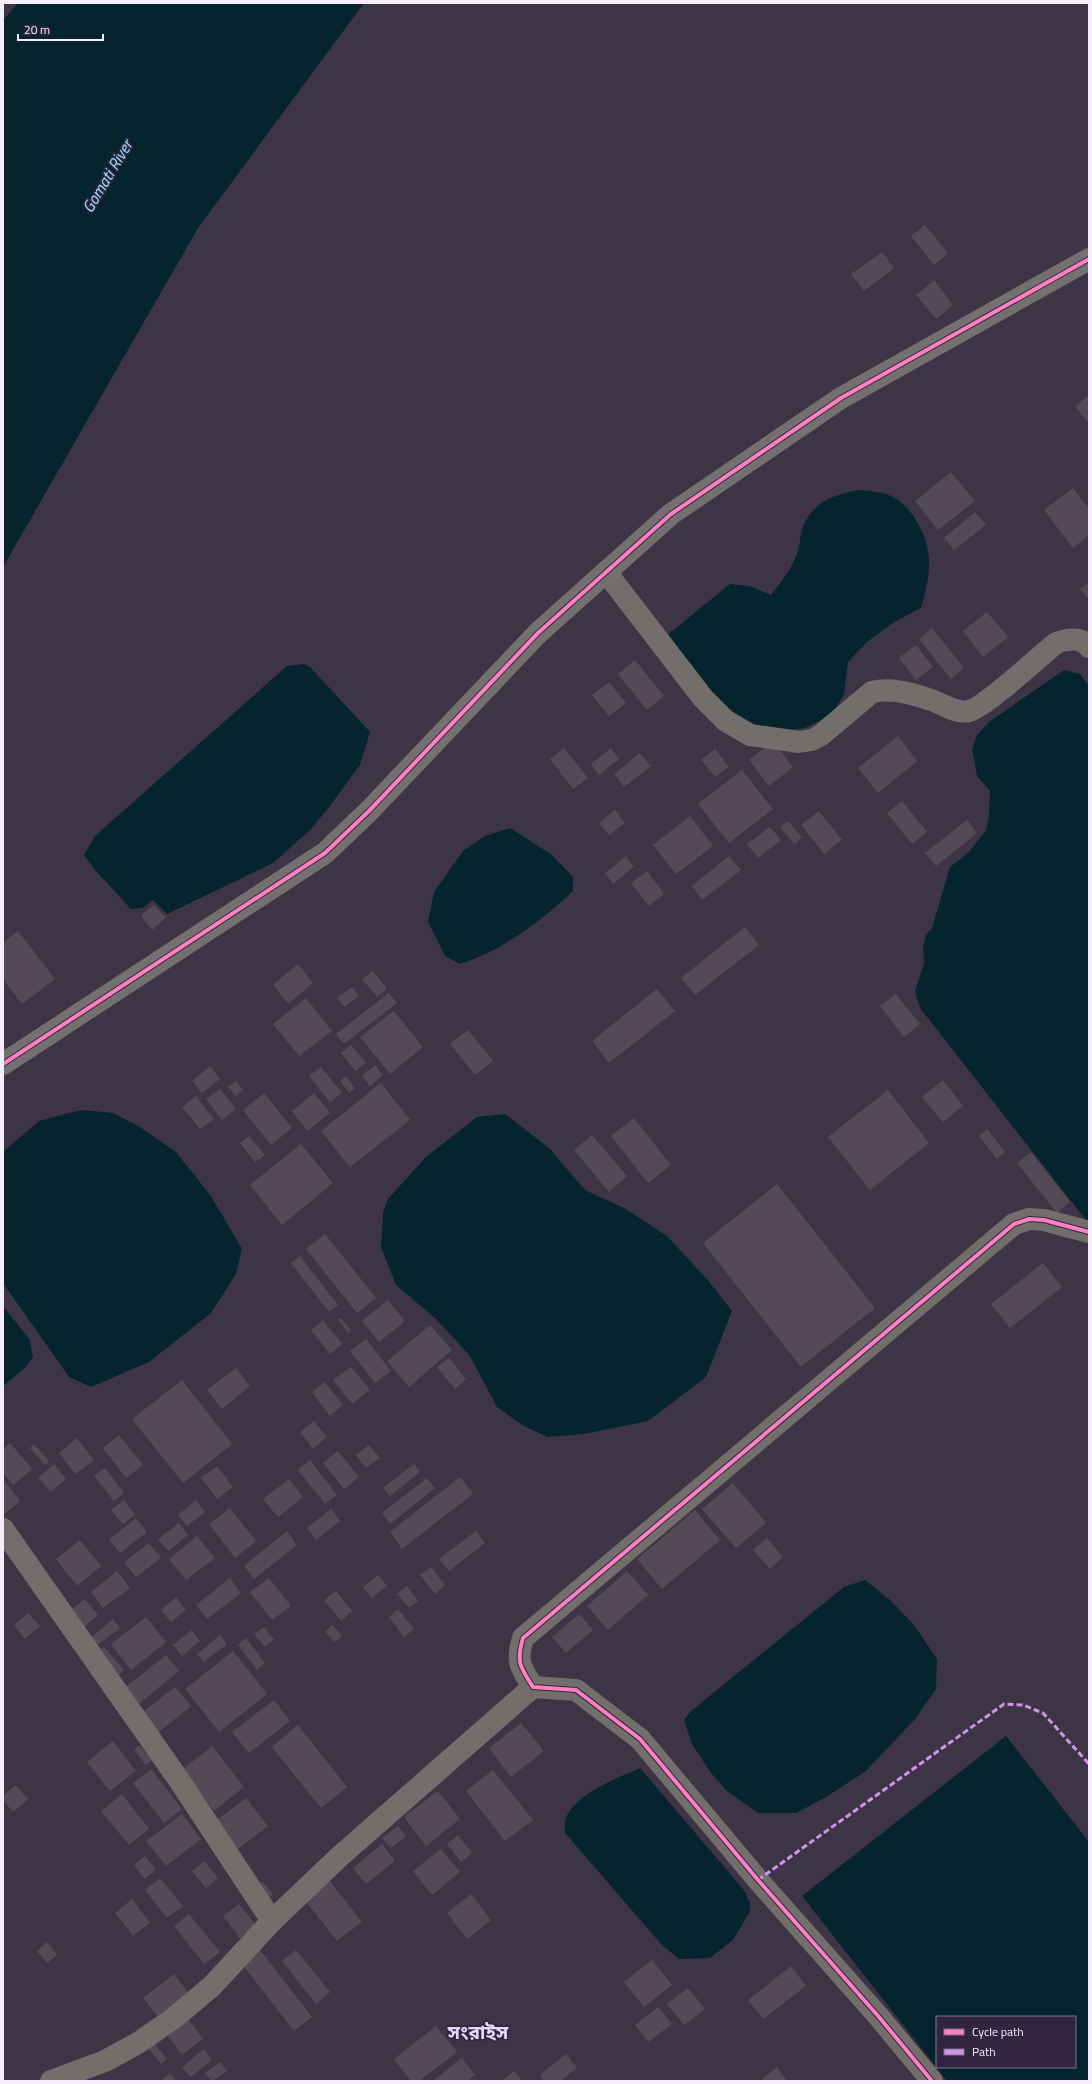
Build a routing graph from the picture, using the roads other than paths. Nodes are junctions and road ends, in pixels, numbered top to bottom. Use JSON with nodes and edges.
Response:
{"nodes":[{"id":1,"x":1089,"y":259,"type":"edge"},
{"id":2,"x":606,"y":572,"type":"junction"},
{"id":3,"x":1089,"y":647,"type":"edge"},
{"id":4,"x":3,"y":1064,"type":"edge"},
{"id":5,"x":1089,"y":1232,"type":"edge"},
{"id":6,"x":3,"y":1529,"type":"edge"},
{"id":7,"x":533,"y":1687,"type":"junction"},
{"id":8,"x":272,"y":1921,"type":"junction"},
{"id":9,"x":51,"y":2081,"type":"edge"},
{"id":10,"x":932,"y":2081,"type":"edge"}],
"edges":[{"from":1,"to":2,"type":"street"},
{"from":2,"to":3,"type":"street"},
{"from":2,"to":4,"type":"street"},
{"from":5,"to":7,"type":"street"},
{"from":6,"to":8,"type":"street"},
{"from":7,"to":8,"type":"street"},
{"from":7,"to":10,"type":"street"},
{"from":8,"to":9,"type":"street"}]}
